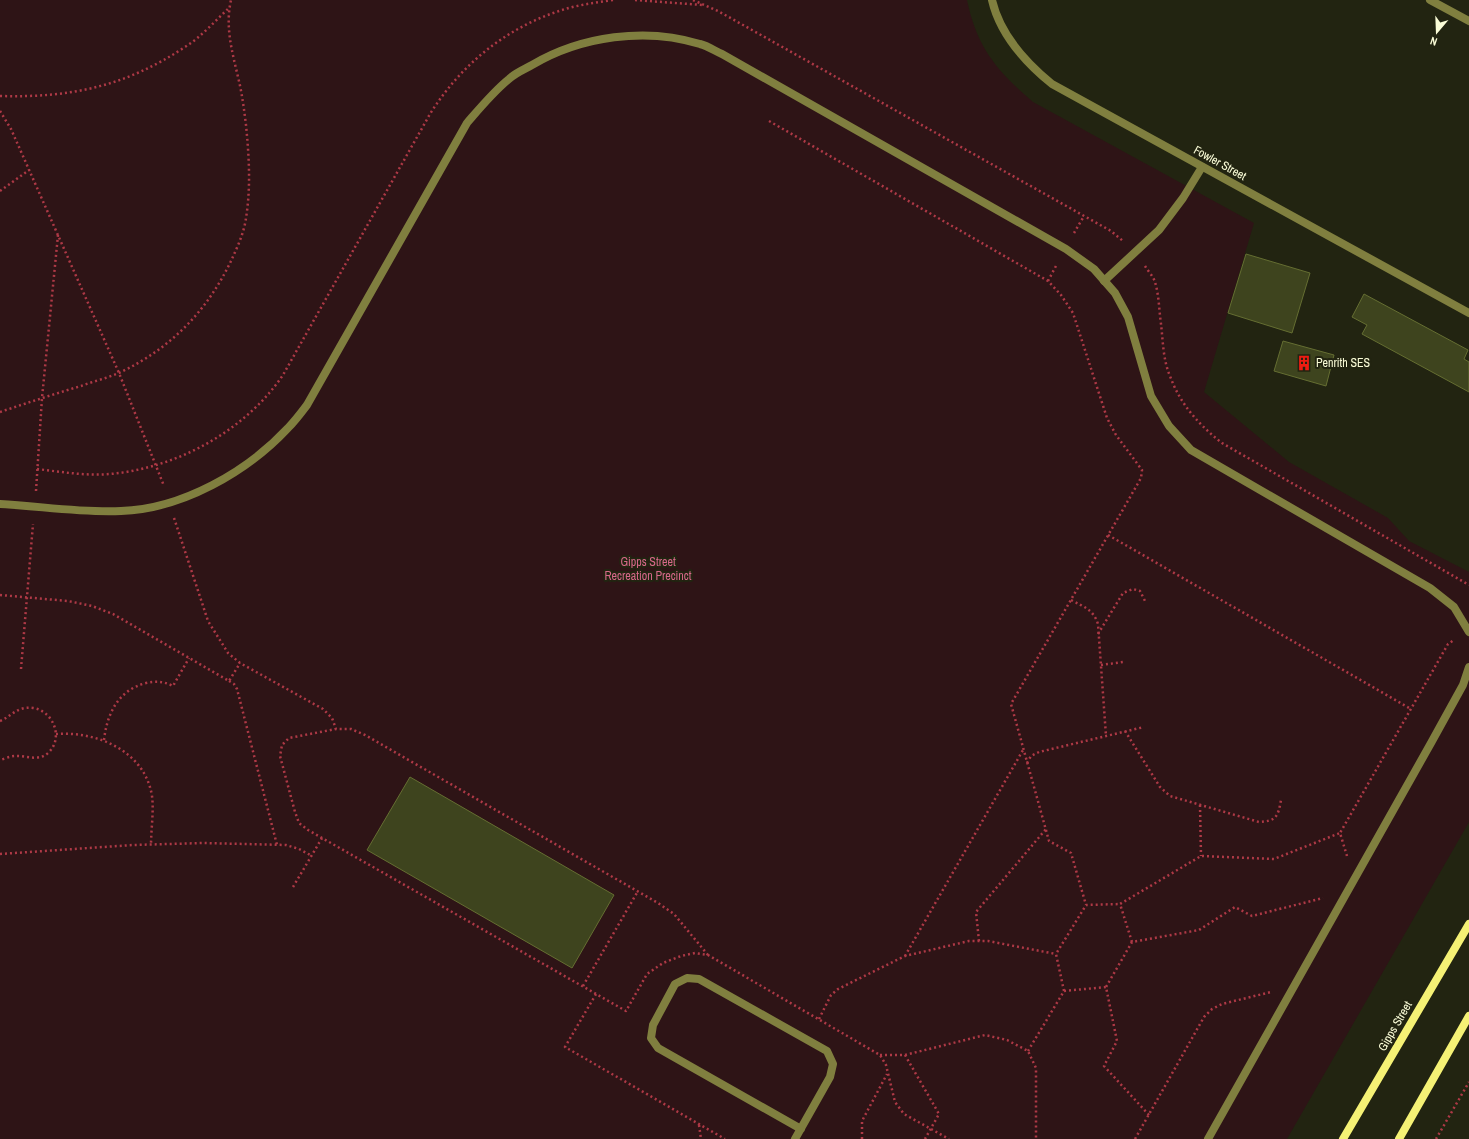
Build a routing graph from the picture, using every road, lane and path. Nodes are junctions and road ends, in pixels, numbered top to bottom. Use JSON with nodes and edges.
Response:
{"nodes":[{"id":1,"x":231,"y":0,"type":"edge"},
{"id":2,"x":613,"y":0,"type":"edge"},
{"id":3,"x":634,"y":0,"type":"edge"},
{"id":4,"x":992,"y":0,"type":"edge"},
{"id":5,"x":1430,"y":0,"type":"edge"},
{"id":6,"x":704,"y":5,"type":"dead end"},
{"id":7,"x":229,"y":8,"type":"junction"},
{"id":8,"x":1469,"y":21,"type":"edge"},
{"id":9,"x":0,"y":96,"type":"edge"},
{"id":10,"x":0,"y":111,"type":"edge"},
{"id":11,"x":769,"y":121,"type":"dead end"},
{"id":12,"x":1202,"y":167,"type":"junction"},
{"id":13,"x":29,"y":170,"type":"junction"},
{"id":14,"x":0,"y":191,"type":"edge"},
{"id":15,"x":58,"y":234,"type":"junction"},
{"id":16,"x":1104,"y":281,"type":"junction"},
{"id":17,"x":1469,"y":314,"type":"edge"},
{"id":18,"x":119,"y":373,"type":"junction"},
{"id":19,"x":42,"y":398,"type":"junction"},
{"id":20,"x":0,"y":412,"type":"edge"},
{"id":21,"x":156,"y":465,"type":"junction"},
{"id":22,"x":38,"y":468,"type":"junction"},
{"id":23,"x":169,"y":503,"type":"junction"},
{"id":24,"x":0,"y":504,"type":"edge"},
{"id":25,"x":34,"y":507,"type":"junction"},
{"id":26,"x":1108,"y":536,"type":"junction"},
{"id":27,"x":0,"y":595,"type":"edge"},
{"id":28,"x":27,"y":597,"type":"junction"},
{"id":29,"x":1071,"y":600,"type":"junction"},
{"id":30,"x":1146,"y":603,"type":"dead end"},
{"id":31,"x":1469,"y":632,"type":"edge"},
{"id":32,"x":1098,"y":634,"type":"junction"},
{"id":33,"x":1455,"y":640,"type":"dead end"},
{"id":34,"x":189,"y":658,"type":"junction"},
{"id":35,"x":1123,"y":662,"type":"dead end"},
{"id":36,"x":240,"y":663,"type":"junction"},
{"id":37,"x":1101,"y":666,"type":"junction"},
{"id":38,"x":1469,"y":666,"type":"edge"},
{"id":39,"x":21,"y":669,"type":"dead end"},
{"id":40,"x":229,"y":681,"type":"junction"},
{"id":41,"x":1410,"y":709,"type":"junction"},
{"id":42,"x":0,"y":721,"type":"edge"},
{"id":43,"x":1144,"y":727,"type":"dead end"},
{"id":44,"x":336,"y":729,"type":"junction"},
{"id":45,"x":1125,"y":731,"type":"junction"},
{"id":46,"x":56,"y":734,"type":"junction"},
{"id":47,"x":1106,"y":736,"type":"junction"},
{"id":48,"x":104,"y":740,"type":"junction"},
{"id":49,"x":1023,"y":750,"type":"junction"},
{"id":50,"x":0,"y":760,"type":"edge"},
{"id":51,"x":1027,"y":763,"type":"junction"},
{"id":52,"x":1281,"y":800,"type":"dead end"},
{"id":53,"x":1200,"y":805,"type":"junction"},
{"id":54,"x":1046,"y":829,"type":"junction"},
{"id":55,"x":1340,"y":833,"type":"junction"},
{"id":56,"x":322,"y":838,"type":"junction"},
{"id":57,"x":151,"y":844,"type":"junction"},
{"id":58,"x":277,"y":845,"type":"junction"},
{"id":59,"x":0,"y":854,"type":"edge"},
{"id":60,"x":312,"y":856,"type":"junction"},
{"id":61,"x":1202,"y":856,"type":"junction"},
{"id":62,"x":1347,"y":858,"type":"dead end"},
{"id":63,"x":293,"y":887,"type":"dead end"},
{"id":64,"x":638,"y":891,"type":"junction"},
{"id":65,"x":1120,"y":904,"type":"junction"},
{"id":66,"x":1324,"y":904,"type":"dead end"},
{"id":67,"x":1086,"y":906,"type":"junction"},
{"id":68,"x":1469,"y":924,"type":"edge"},
{"id":69,"x":979,"y":941,"type":"junction"},
{"id":70,"x":1132,"y":942,"type":"junction"},
{"id":71,"x":1056,"y":954,"type":"junction"},
{"id":72,"x":905,"y":956,"type":"junction"},
{"id":73,"x":583,"y":986,"type":"junction"},
{"id":74,"x":1106,"y":987,"type":"junction"},
{"id":75,"x":1273,"y":990,"type":"dead end"},
{"id":76,"x":1064,"y":991,"type":"junction"},
{"id":77,"x":596,"y":994,"type":"junction"},
{"id":78,"x":1469,"y":1016,"type":"edge"},
{"id":79,"x":819,"y":1019,"type":"dead end"},
{"id":80,"x":1028,"y":1051,"type":"junction"},
{"id":81,"x":880,"y":1055,"type":"dead end"},
{"id":82,"x":905,"y":1055,"type":"junction"},
{"id":83,"x":888,"y":1074,"type":"dead end"},
{"id":84,"x":1469,"y":1082,"type":"edge"},
{"id":85,"x":1149,"y":1115,"type":"junction"},
{"id":86,"x":699,"y":1125,"type":"junction"},
{"id":87,"x":801,"y":1129,"type":"junction"},
{"id":88,"x":702,"y":1139,"type":"edge"},
{"id":89,"x":725,"y":1139,"type":"edge"},
{"id":90,"x":795,"y":1139,"type":"edge"},
{"id":91,"x":862,"y":1139,"type":"edge"},
{"id":92,"x":925,"y":1139,"type":"edge"},
{"id":93,"x":1036,"y":1139,"type":"edge"},
{"id":94,"x":1135,"y":1139,"type":"edge"},
{"id":95,"x":1208,"y":1139,"type":"edge"},
{"id":96,"x":1343,"y":1139,"type":"edge"},
{"id":97,"x":1399,"y":1139,"type":"edge"},
{"id":98,"x":1436,"y":1139,"type":"edge"}],
"edges":[{"from":1,"to":7,"type":"path"},
{"from":2,"to":21,"type":"path"},
{"from":3,"to":6,"type":"path"},
{"from":4,"to":12,"type":"street","name":"Fowler Street"},
{"from":5,"to":8,"type":"street"},
{"from":7,"to":9,"type":"path"},
{"from":7,"to":18,"type":"path"},
{"from":10,"to":13,"type":"path"},
{"from":11,"to":26,"type":"path"},
{"from":12,"to":16,"type":"street"},
{"from":12,"to":17,"type":"street","name":"Fowler Street"},
{"from":13,"to":14,"type":"path"},
{"from":13,"to":15,"type":"path"},
{"from":15,"to":18,"type":"path"},
{"from":15,"to":19,"type":"path"},
{"from":16,"to":23,"type":"street"},
{"from":16,"to":31,"type":"street"},
{"from":18,"to":19,"type":"path"},
{"from":18,"to":21,"type":"path"},
{"from":19,"to":20,"type":"path"},
{"from":19,"to":22,"type":"path"},
{"from":21,"to":22,"type":"path"},
{"from":21,"to":23,"type":"path"},
{"from":22,"to":25,"type":"path"},
{"from":23,"to":25,"type":"street"},
{"from":23,"to":36,"type":"path"},
{"from":24,"to":25,"type":"street"},
{"from":25,"to":28,"type":"path"},
{"from":26,"to":29,"type":"path"},
{"from":26,"to":41,"type":"path"},
{"from":27,"to":28,"type":"path"},
{"from":28,"to":34,"type":"path"},
{"from":28,"to":39,"type":"path"},
{"from":29,"to":32,"type":"path"},
{"from":29,"to":49,"type":"path"},
{"from":30,"to":32,"type":"path"},
{"from":32,"to":37,"type":"path"},
{"from":33,"to":41,"type":"path"},
{"from":34,"to":40,"type":"path"},
{"from":34,"to":48,"type":"path"},
{"from":35,"to":37,"type":"path"},
{"from":36,"to":40,"type":"path"},
{"from":36,"to":44,"type":"path"},
{"from":37,"to":47,"type":"path"},
{"from":38,"to":95,"type":"street"},
{"from":40,"to":58,"type":"path"},
{"from":41,"to":55,"type":"path"},
{"from":42,"to":46,"type":"path"},
{"from":43,"to":45,"type":"path"},
{"from":44,"to":56,"type":"path"},
{"from":44,"to":64,"type":"path"},
{"from":45,"to":47,"type":"path"},
{"from":45,"to":53,"type":"path"},
{"from":46,"to":48,"type":"path"},
{"from":46,"to":50,"type":"path"},
{"from":47,"to":51,"type":"path"},
{"from":48,"to":57,"type":"path"},
{"from":49,"to":51,"type":"path"},
{"from":49,"to":72,"type":"path"},
{"from":51,"to":54,"type":"path"},
{"from":52,"to":53,"type":"path"},
{"from":53,"to":61,"type":"path"},
{"from":54,"to":67,"type":"path"},
{"from":54,"to":69,"type":"path"},
{"from":55,"to":61,"type":"path"},
{"from":55,"to":62,"type":"path"},
{"from":56,"to":60,"type":"path"},
{"from":56,"to":73,"type":"path"},
{"from":57,"to":58,"type":"path"},
{"from":57,"to":59,"type":"path"},
{"from":58,"to":60,"type":"path"},
{"from":60,"to":63,"type":"path"},
{"from":61,"to":65,"type":"path"},
{"from":64,"to":73,"type":"path"},
{"from":64,"to":77,"type":"path"},
{"from":65,"to":67,"type":"path"},
{"from":65,"to":70,"type":"path"},
{"from":66,"to":70,"type":"path"},
{"from":67,"to":71,"type":"path"},
{"from":68,"to":96,"type":"main road","name":"Gipps Street"},
{"from":69,"to":71,"type":"path"},
{"from":69,"to":72,"type":"path"},
{"from":70,"to":74,"type":"path"},
{"from":71,"to":76,"type":"path"},
{"from":72,"to":79,"type":"path"},
{"from":73,"to":77,"type":"path"},
{"from":74,"to":76,"type":"path"},
{"from":74,"to":85,"type":"path"},
{"from":75,"to":85,"type":"path"},
{"from":76,"to":80,"type":"path"},
{"from":77,"to":86,"type":"path"},
{"from":78,"to":97,"type":"main road"},
{"from":80,"to":82,"type":"path"},
{"from":80,"to":93,"type":"path"},
{"from":81,"to":82,"type":"path"},
{"from":82,"to":92,"type":"path"},
{"from":83,"to":91,"type":"path"},
{"from":84,"to":98,"type":"path"},
{"from":85,"to":94,"type":"path"},
{"from":86,"to":88,"type":"path"},
{"from":86,"to":89,"type":"path"},
{"from":87,"to":87,"type":"street"},
{"from":87,"to":90,"type":"street"}]}
